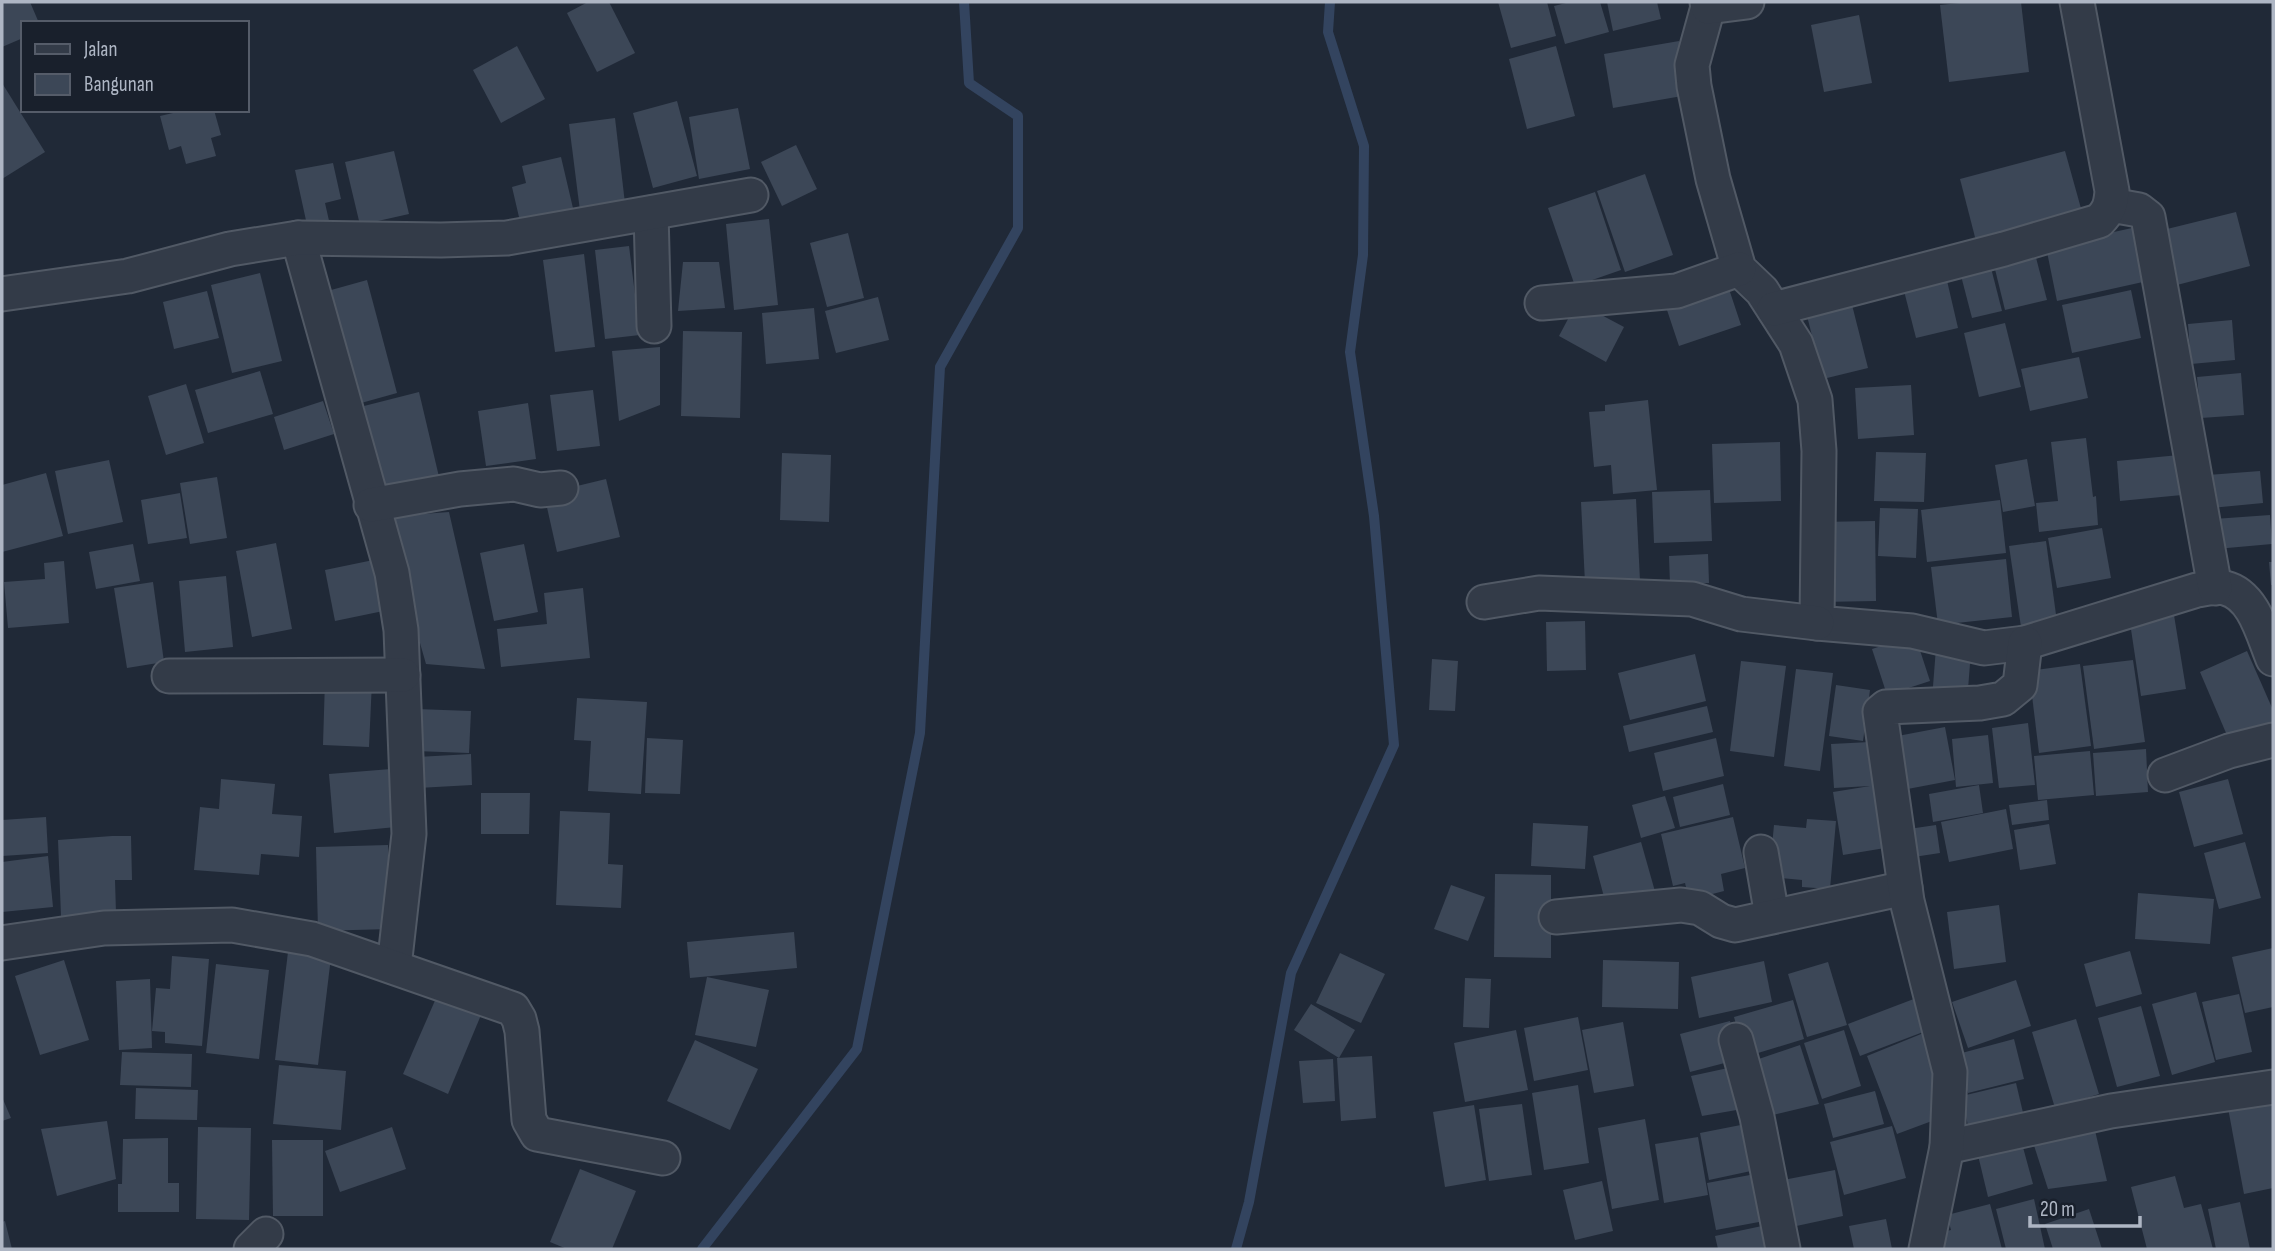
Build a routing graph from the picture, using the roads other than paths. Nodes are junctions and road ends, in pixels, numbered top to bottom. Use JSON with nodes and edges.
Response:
{"nodes":[{"id":1,"x":1747,"y":2,"type":"edge"},
{"id":2,"x":2077,"y":2,"type":"edge"},
{"id":3,"x":1708,"y":4,"type":"edge"},
{"id":4,"x":751,"y":195,"type":"dead end"},
{"id":5,"x":2111,"y":205,"type":"junction"},
{"id":6,"x":651,"y":213,"type":"junction"},
{"id":7,"x":298,"y":238,"type":"junction"},
{"id":8,"x":1738,"y":269,"type":"junction"},
{"id":9,"x":2,"y":294,"type":"edge"},
{"id":10,"x":1542,"y":303,"type":"dead end"},
{"id":11,"x":1774,"y":309,"type":"junction"},
{"id":12,"x":654,"y":326,"type":"dead end"},
{"id":13,"x":561,"y":488,"type":"dead end"},
{"id":14,"x":371,"y":505,"type":"junction"},
{"id":15,"x":2215,"y":588,"type":"junction"},
{"id":16,"x":1484,"y":602,"type":"dead end"},
{"id":17,"x":1817,"y":623,"type":"junction"},
{"id":18,"x":2025,"y":643,"type":"junction"},
{"id":19,"x":2273,"y":659,"type":"edge"},
{"id":20,"x":403,"y":675,"type":"junction"},
{"id":21,"x":169,"y":676,"type":"dead end"},
{"id":22,"x":2273,"y":740,"type":"edge"},
{"id":23,"x":2165,"y":775,"type":"dead end"},
{"id":24,"x":1761,"y":852,"type":"dead end"},
{"id":25,"x":1905,"y":888,"type":"junction"},
{"id":26,"x":1772,"y":916,"type":"junction"},
{"id":27,"x":1556,"y":917,"type":"dead end"},
{"id":28,"x":2,"y":943,"type":"edge"},
{"id":29,"x":394,"y":967,"type":"junction"},
{"id":30,"x":1736,"y":1040,"type":"dead end"},
{"id":31,"x":2273,"y":1087,"type":"edge"},
{"id":32,"x":1947,"y":1147,"type":"junction"},
{"id":33,"x":663,"y":1158,"type":"dead end"},
{"id":34,"x":1783,"y":1249,"type":"edge"},
{"id":35,"x":1926,"y":1249,"type":"edge"}],
"edges":[{"from":1,"to":3,"type":"street"},
{"from":2,"to":5,"type":"street"},
{"from":3,"to":8,"type":"street"},
{"from":4,"to":6,"type":"street"},
{"from":5,"to":11,"type":"street"},
{"from":5,"to":15,"type":"street"},
{"from":6,"to":7,"type":"street"},
{"from":6,"to":12,"type":"street"},
{"from":7,"to":9,"type":"street"},
{"from":7,"to":14,"type":"street"},
{"from":8,"to":10,"type":"street"},
{"from":8,"to":11,"type":"street"},
{"from":11,"to":17,"type":"street"},
{"from":13,"to":14,"type":"street"},
{"from":14,"to":20,"type":"street"},
{"from":15,"to":18,"type":"street"},
{"from":15,"to":19,"type":"street"},
{"from":16,"to":17,"type":"street"},
{"from":17,"to":18,"type":"street"},
{"from":18,"to":25,"type":"street"},
{"from":20,"to":21,"type":"street"},
{"from":20,"to":29,"type":"street"},
{"from":22,"to":23,"type":"street"},
{"from":24,"to":26,"type":"street"},
{"from":25,"to":26,"type":"street"},
{"from":25,"to":32,"type":"street"},
{"from":26,"to":27,"type":"street"},
{"from":28,"to":29,"type":"street"},
{"from":29,"to":33,"type":"street"},
{"from":30,"to":34,"type":"street"},
{"from":31,"to":32,"type":"street"},
{"from":32,"to":35,"type":"street"}]}
